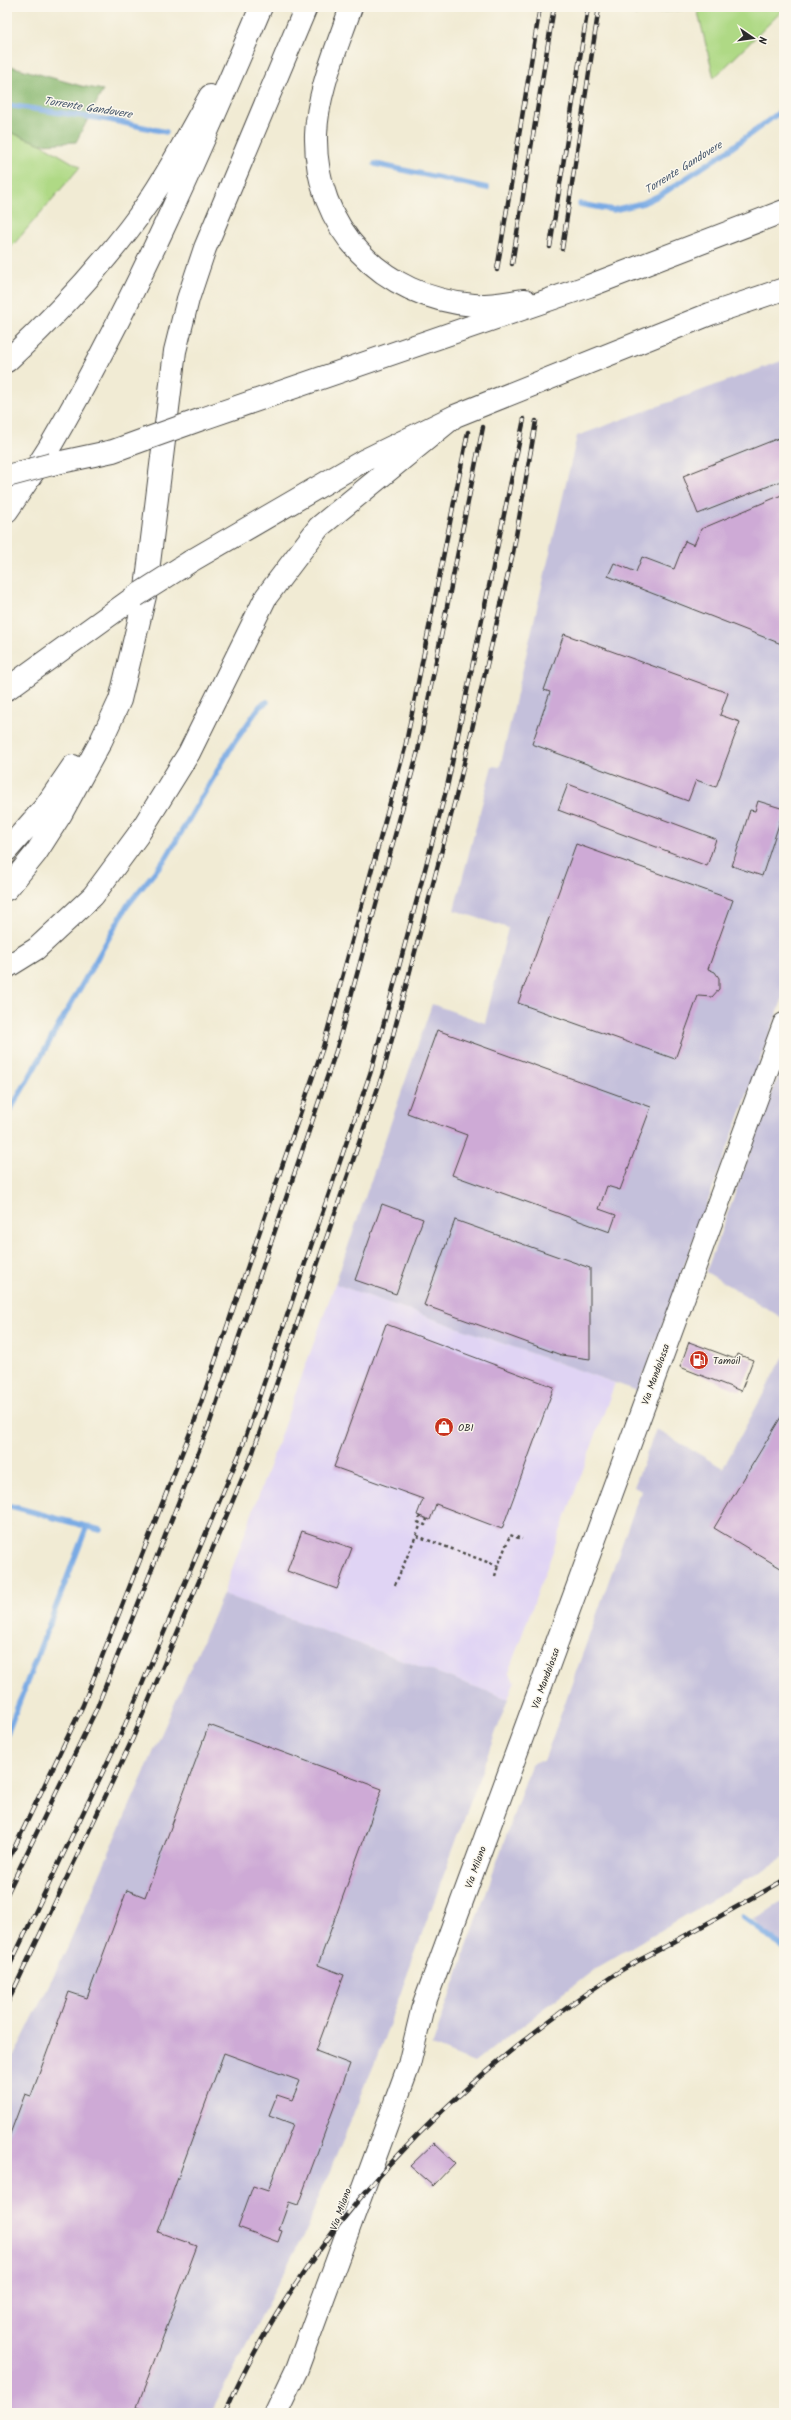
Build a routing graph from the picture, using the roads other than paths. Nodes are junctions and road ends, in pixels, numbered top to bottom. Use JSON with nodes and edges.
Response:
{"nodes":[{"id":1,"x":258,"y":7,"type":"edge"},
{"id":2,"x":261,"y":7,"type":"edge"},
{"id":3,"x":306,"y":7,"type":"edge"},
{"id":4,"x":351,"y":7,"type":"edge"},
{"id":5,"x":784,"y":203,"type":"edge"},
{"id":6,"x":784,"y":211,"type":"edge"},
{"id":7,"x":730,"y":231,"type":"junction"},
{"id":8,"x":589,"y":286,"type":"junction"},
{"id":9,"x":784,"y":288,"type":"edge"},
{"id":10,"x":7,"y":361,"type":"edge"},
{"id":11,"x":455,"y":416,"type":"junction"},
{"id":12,"x":7,"y":476,"type":"edge"},
{"id":13,"x":7,"y":511,"type":"edge"},
{"id":14,"x":136,"y":636,"type":"junction"},
{"id":15,"x":7,"y":689,"type":"edge"},
{"id":16,"x":7,"y":850,"type":"edge"},
{"id":17,"x":7,"y":888,"type":"edge"},
{"id":18,"x":7,"y":967,"type":"edge"},
{"id":19,"x":784,"y":1024,"type":"edge"},
{"id":20,"x":528,"y":1724,"type":"joint"},
{"id":21,"x":422,"y":2010,"type":"junction"},
{"id":22,"x":269,"y":2413,"type":"edge"},
{"id":23,"x":276,"y":2413,"type":"edge"}],
"edges":[{"from":1,"to":10,"type":"main road"},
{"from":2,"to":13,"type":"main road"},
{"from":3,"to":14,"type":"main road"},
{"from":4,"to":8,"type":"main road"},
{"from":5,"to":7,"type":"main road"},
{"from":6,"to":7,"type":"main road"},
{"from":7,"to":8,"type":"main road"},
{"from":8,"to":12,"type":"main road","bridge":true},
{"from":9,"to":11,"type":"main road"},
{"from":11,"to":15,"type":"main road","bridge":true},
{"from":11,"to":18,"type":"main road"},
{"from":14,"to":16,"type":"main road"},
{"from":14,"to":17,"type":"main road"},
{"from":19,"to":20,"type":"main road","name":"Via Mandolossa"},
{"from":20,"to":21,"type":"main road","name":"Via Milano"},
{"from":21,"to":22,"type":"main road","name":"Via Milano"},
{"from":21,"to":23,"type":"main road","name":"Via Milano"}]}
